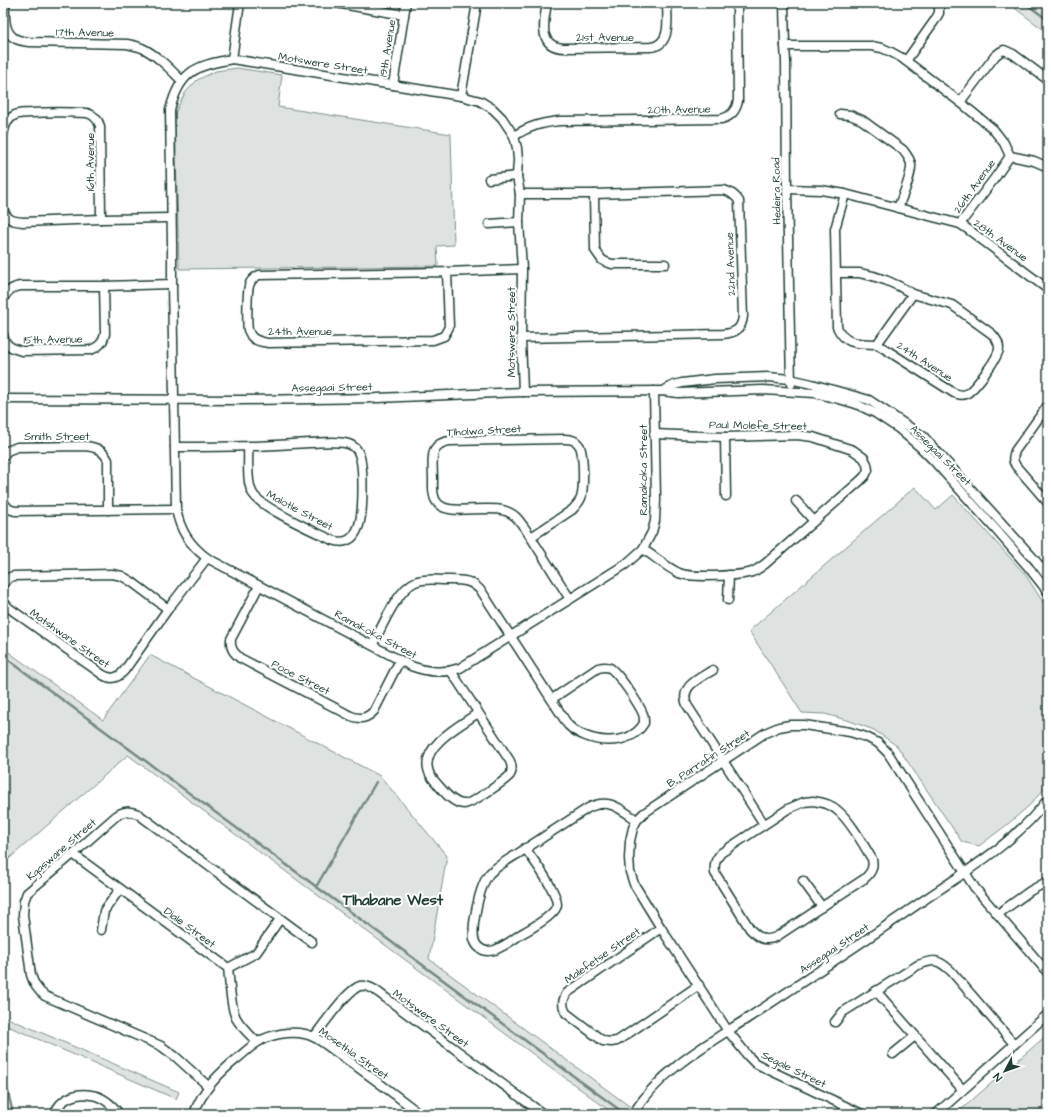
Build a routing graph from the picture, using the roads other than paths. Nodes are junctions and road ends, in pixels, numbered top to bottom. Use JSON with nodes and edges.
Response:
{"nodes":[{"id":1,"x":5,"y":3,"type":"edge"},
{"id":2,"x":240,"y":3,"type":"edge"},
{"id":3,"x":336,"y":3,"type":"edge"},
{"id":4,"x":406,"y":3,"type":"edge"},
{"id":5,"x":477,"y":3,"type":"edge"},
{"id":6,"x":547,"y":3,"type":"edge"},
{"id":7,"x":667,"y":3,"type":"edge"},
{"id":8,"x":737,"y":3,"type":"edge"},
{"id":9,"x":784,"y":3,"type":"edge"},
{"id":10,"x":939,"y":3,"type":"edge"},
{"id":11,"x":404,"y":15,"type":"junction"},
{"id":12,"x":785,"y":46,"type":"junction"},
{"id":13,"x":232,"y":59,"type":"junction"},
{"id":14,"x":906,"y":61,"type":"junction"},
{"id":15,"x":182,"y":80,"type":"junction"},
{"id":16,"x":1048,"y":80,"type":"edge"},
{"id":17,"x":393,"y":85,"type":"junction"},
{"id":18,"x":461,"y":96,"type":"junction"},
{"id":19,"x":960,"y":102,"type":"junction"},
{"id":20,"x":840,"y":114,"type":"dead end"},
{"id":21,"x":3,"y":136,"type":"edge"},
{"id":22,"x":514,"y":136,"type":"junction"},
{"id":23,"x":1010,"y":156,"type":"junction"},
{"id":24,"x":1048,"y":167,"type":"edge"},
{"id":25,"x":517,"y":176,"type":"junction"},
{"id":26,"x":489,"y":179,"type":"dead end"},
{"id":27,"x":787,"y":189,"type":"junction"},
{"id":28,"x":520,"y":194,"type":"junction"},
{"id":29,"x":594,"y":194,"type":"junction"},
{"id":30,"x":845,"y":194,"type":"junction"},
{"id":31,"x":898,"y":208,"type":"junction"},
{"id":32,"x":3,"y":209,"type":"edge"},
{"id":33,"x":171,"y":218,"type":"junction"},
{"id":34,"x":101,"y":219,"type":"junction"},
{"id":35,"x":519,"y":222,"type":"junction"},
{"id":36,"x":489,"y":224,"type":"dead end"},
{"id":37,"x":960,"y":224,"type":"junction"},
{"id":38,"x":665,"y":264,"type":"dead end"},
{"id":39,"x":522,"y":269,"type":"junction"},
{"id":40,"x":447,"y":272,"type":"junction"},
{"id":41,"x":837,"y":273,"type":"junction"},
{"id":42,"x":172,"y":284,"type":"junction"},
{"id":43,"x":104,"y":286,"type":"junction"},
{"id":44,"x":1048,"y":288,"type":"edge"},
{"id":45,"x":913,"y":294,"type":"junction"},
{"id":46,"x":3,"y":299,"type":"edge"},
{"id":47,"x":3,"y":334,"type":"edge"},
{"id":48,"x":521,"y":338,"type":"junction"},
{"id":49,"x":877,"y":344,"type":"junction"},
{"id":50,"x":790,"y":379,"type":"junction"},
{"id":51,"x":658,"y":391,"type":"junction"},
{"id":52,"x":523,"y":392,"type":"junction"},
{"id":53,"x":791,"y":392,"type":"junction"},
{"id":54,"x":3,"y":399,"type":"edge"},
{"id":55,"x":174,"y":399,"type":"junction"},
{"id":56,"x":1048,"y":406,"type":"edge"},
{"id":57,"x":654,"y":434,"type":"junction"},
{"id":58,"x":725,"y":437,"type":"junction"},
{"id":59,"x":248,"y":446,"type":"junction"},
{"id":60,"x":175,"y":447,"type":"junction"},
{"id":61,"x":3,"y":457,"type":"edge"},
{"id":62,"x":726,"y":496,"type":"dead end"},
{"id":63,"x":796,"y":501,"type":"dead end"},
{"id":64,"x":3,"y":502,"type":"edge"},
{"id":65,"x":1048,"y":503,"type":"edge"},
{"id":66,"x":176,"y":509,"type":"junction"},
{"id":67,"x":108,"y":510,"type":"junction"},
{"id":68,"x":814,"y":521,"type":"junction"},
{"id":69,"x":531,"y":537,"type":"junction"},
{"id":70,"x":644,"y":549,"type":"junction"},
{"id":71,"x":207,"y":558,"type":"junction"},
{"id":72,"x":729,"y":575,"type":"junction"},
{"id":73,"x":1048,"y":576,"type":"edge"},
{"id":74,"x":3,"y":584,"type":"edge"},
{"id":75,"x":259,"y":586,"type":"junction"},
{"id":76,"x":1048,"y":592,"type":"edge"},
{"id":77,"x":570,"y":599,"type":"junction"},
{"id":78,"x":728,"y":600,"type":"dead end"},
{"id":79,"x":3,"y":601,"type":"edge"},
{"id":80,"x":168,"y":609,"type":"junction"},
{"id":81,"x":511,"y":636,"type":"junction"},
{"id":82,"x":373,"y":644,"type":"junction"},
{"id":83,"x":400,"y":660,"type":"junction"},
{"id":84,"x":713,"y":670,"type":"dead end"},
{"id":85,"x":451,"y":671,"type":"junction"},
{"id":86,"x":552,"y":699,"type":"junction"},
{"id":87,"x":478,"y":712,"type":"junction"},
{"id":88,"x":723,"y":761,"type":"junction"},
{"id":89,"x":1048,"y":799,"type":"edge"},
{"id":90,"x":638,"y":820,"type":"junction"},
{"id":91,"x":764,"y":824,"type":"junction"},
{"id":92,"x":525,"y":848,"type":"junction"},
{"id":93,"x":73,"y":854,"type":"junction"},
{"id":94,"x":965,"y":872,"type":"junction"},
{"id":95,"x":803,"y":881,"type":"dead end"},
{"id":96,"x":1048,"y":881,"type":"edge"},
{"id":97,"x":120,"y":889,"type":"junction"},
{"id":98,"x":822,"y":907,"type":"junction"},
{"id":99,"x":998,"y":914,"type":"junction"},
{"id":100,"x":280,"y":919,"type":"junction"},
{"id":101,"x":661,"y":928,"type":"junction"},
{"id":102,"x":101,"y":930,"type":"dead end"},
{"id":103,"x":312,"y":942,"type":"dead end"},
{"id":104,"x":228,"y":968,"type":"junction"},
{"id":105,"x":1048,"y":973,"type":"edge"},
{"id":106,"x":699,"y":985,"type":"junction"},
{"id":107,"x":876,"y":991,"type":"junction"},
{"id":108,"x":1048,"y":1014,"type":"edge"},
{"id":109,"x":836,"y":1022,"type":"dead end"},
{"id":110,"x":728,"y":1030,"type":"junction"},
{"id":111,"x":915,"y":1036,"type":"junction"},
{"id":112,"x":314,"y":1037,"type":"junction"},
{"id":113,"x":257,"y":1042,"type":"junction"},
{"id":114,"x":1014,"y":1044,"type":"junction"},
{"id":115,"x":893,"y":1054,"type":"dead end"},
{"id":116,"x":208,"y":1086,"type":"junction"},
{"id":117,"x":963,"y":1090,"type":"junction"},
{"id":118,"x":55,"y":1114,"type":"edge"},
{"id":119,"x":119,"y":1114,"type":"edge"},
{"id":120,"x":194,"y":1114,"type":"edge"},
{"id":121,"x":420,"y":1114,"type":"edge"},
{"id":122,"x":543,"y":1114,"type":"edge"},
{"id":123,"x":633,"y":1114,"type":"edge"},
{"id":124,"x":862,"y":1114,"type":"edge"},
{"id":125,"x":936,"y":1114,"type":"edge"}],
"edges":[{"from":1,"to":15,"type":"street","name":"17th Avenue"},
{"from":2,"to":13,"type":"street"},
{"from":3,"to":11,"type":"street"},
{"from":4,"to":11,"type":"street","name":"19th Avenue"},
{"from":5,"to":18,"type":"street"},
{"from":6,"to":7,"type":"street","name":"21st Avenue"},
{"from":8,"to":22,"type":"street","name":"20th Avenue"},
{"from":9,"to":12,"type":"street","name":"Hedeira Road"},
{"from":10,"to":14,"type":"street"},
{"from":11,"to":17,"type":"street","name":"19th Avenue"},
{"from":12,"to":14,"type":"street","name":"26th Avenue"},
{"from":12,"to":27,"type":"street","name":"Hedeira Road"},
{"from":13,"to":15,"type":"street","name":"Motswere Street"},
{"from":13,"to":17,"type":"street","name":"Motswere Street"},
{"from":14,"to":19,"type":"street","name":"26th Avenue"},
{"from":15,"to":33,"type":"street","name":"Motswere Street"},
{"from":16,"to":19,"type":"street"},
{"from":17,"to":18,"type":"street","name":"Motswere Street"},
{"from":18,"to":22,"type":"street","name":"Motswere Street"},
{"from":19,"to":23,"type":"street","name":"26th Avenue"},
{"from":20,"to":31,"type":"street"},
{"from":21,"to":34,"type":"street","name":"16th Avenue"},
{"from":22,"to":25,"type":"street","name":"Motswere Street"},
{"from":23,"to":24,"type":"street"},
{"from":23,"to":37,"type":"street","name":"26th Avenue"},
{"from":25,"to":26,"type":"street"},
{"from":25,"to":28,"type":"street","name":"Motswere Street"},
{"from":27,"to":30,"type":"street","name":"26th Avenue"},
{"from":27,"to":50,"type":"street","name":"Hedeira Road"},
{"from":28,"to":29,"type":"street","name":"22nd Avenue"},
{"from":28,"to":35,"type":"street","name":"Motswere Street"},
{"from":29,"to":38,"type":"street"},
{"from":29,"to":48,"type":"street","name":"22nd Avenue"},
{"from":30,"to":31,"type":"street","name":"26th Avenue"},
{"from":30,"to":41,"type":"street"},
{"from":31,"to":37,"type":"street","name":"26th Avenue"},
{"from":32,"to":34,"type":"street"},
{"from":33,"to":34,"type":"street"},
{"from":33,"to":42,"type":"street","name":"Motswere Street"},
{"from":35,"to":36,"type":"street"},
{"from":35,"to":39,"type":"street","name":"Motswere Street"},
{"from":37,"to":44,"type":"street","name":"28th Avenue"},
{"from":39,"to":40,"type":"street","name":"24th Avenue"},
{"from":39,"to":48,"type":"street","name":"Motswere Street"},
{"from":40,"to":40,"type":"street","name":"24th Avenue"},
{"from":41,"to":45,"type":"street"},
{"from":41,"to":49,"type":"street"},
{"from":42,"to":43,"type":"street"},
{"from":42,"to":55,"type":"street","name":"Motswere Street"},
{"from":43,"to":46,"type":"street"},
{"from":43,"to":47,"type":"street","name":"15th Avenue"},
{"from":45,"to":49,"type":"street"},
{"from":45,"to":49,"type":"street","name":"24th Avenue"},
{"from":48,"to":52,"type":"street","name":"Motswere Street"},
{"from":50,"to":51,"type":"street","name":"Assegaai Street"},
{"from":50,"to":53,"type":"street","name":"Hedeira Road"},
{"from":50,"to":73,"type":"street","name":"Assegaai Street"},
{"from":51,"to":52,"type":"street","name":"Assegaai Street"},
{"from":51,"to":53,"type":"street","name":"Assegaai Street"},
{"from":51,"to":57,"type":"street","name":"Ramakoka Street"},
{"from":52,"to":55,"type":"street","name":"Assegaai Street"},
{"from":53,"to":76,"type":"street","name":"Assegaai Street"},
{"from":54,"to":55,"type":"street","name":"Assegaai Street"},
{"from":55,"to":60,"type":"street","name":"Ramakoka Street"},
{"from":56,"to":65,"type":"street"},
{"from":57,"to":58,"type":"street","name":"Paul Molefe Street"},
{"from":57,"to":70,"type":"street","name":"Ramakoka Street"},
{"from":58,"to":62,"type":"street"},
{"from":58,"to":68,"type":"street","name":"Paul Molefe Street"},
{"from":59,"to":59,"type":"street","name":"Malotle Street"},
{"from":59,"to":60,"type":"street","name":"Malotle Street"},
{"from":60,"to":66,"type":"street","name":"Ramakoka Street"},
{"from":61,"to":67,"type":"street","name":"Smith Street"},
{"from":63,"to":68,"type":"street"},
{"from":64,"to":67,"type":"street"},
{"from":66,"to":67,"type":"street"},
{"from":66,"to":71,"type":"street","name":"Ramakoka Street"},
{"from":68,"to":72,"type":"street","name":"Paul Molefe Street"},
{"from":69,"to":69,"type":"street","name":"Tlholwa Street"},
{"from":69,"to":77,"type":"street","name":"Tlholwa Street"},
{"from":70,"to":72,"type":"street","name":"Paul Molefe Street"},
{"from":70,"to":77,"type":"street","name":"Ramakoka Street"},
{"from":71,"to":75,"type":"street","name":"Ramakoka Street"},
{"from":71,"to":80,"type":"street","name":"Matshwane Street"},
{"from":72,"to":78,"type":"street"},
{"from":74,"to":80,"type":"street"},
{"from":75,"to":82,"type":"street","name":"Ramakoka Street"},
{"from":75,"to":83,"type":"street","name":"Pooe Street"},
{"from":77,"to":81,"type":"street","name":"Ramakoka Street"},
{"from":79,"to":80,"type":"street","name":"Matshwane Street"},
{"from":81,"to":82,"type":"street"},
{"from":81,"to":85,"type":"street","name":"Ramakoka Street"},
{"from":81,"to":86,"type":"street"},
{"from":82,"to":83,"type":"street","name":"Ramakoka Street"},
{"from":83,"to":85,"type":"street","name":"Ramakoka Street"},
{"from":84,"to":88,"type":"street"},
{"from":85,"to":87,"type":"street"},
{"from":86,"to":86,"type":"street"},
{"from":87,"to":87,"type":"street"},
{"from":88,"to":90,"type":"street","name":"B. Parrafin Street"},
{"from":88,"to":91,"type":"street"},
{"from":88,"to":94,"type":"street","name":"B. Parrafin Street"},
{"from":89,"to":94,"type":"street","name":"Assegaai Street"},
{"from":90,"to":92,"type":"street"},
{"from":90,"to":101,"type":"street","name":"B. Parrafin Street"},
{"from":91,"to":98,"type":"street"},
{"from":91,"to":98,"type":"street"},
{"from":92,"to":92,"type":"street"},
{"from":93,"to":97,"type":"street","name":"Diale Street"},
{"from":93,"to":100,"type":"street","name":"Kgaswane Street"},
{"from":93,"to":116,"type":"street","name":"Kgaswane Street"},
{"from":94,"to":99,"type":"street"},
{"from":94,"to":110,"type":"street","name":"Assegaai Street"},
{"from":95,"to":98,"type":"street"},
{"from":96,"to":99,"type":"street"},
{"from":97,"to":102,"type":"street"},
{"from":97,"to":104,"type":"street","name":"Diale Street"},
{"from":99,"to":105,"type":"street"},
{"from":100,"to":103,"type":"street","name":"Kgaswane Street"},
{"from":100,"to":104,"type":"street"},
{"from":101,"to":106,"type":"street","name":"B. Parrafin Street"},
{"from":101,"to":106,"type":"street","name":"Malefetse Street"},
{"from":104,"to":113,"type":"street"},
{"from":106,"to":110,"type":"street","name":"B. Parrafin Street"},
{"from":107,"to":109,"type":"street"},
{"from":107,"to":111,"type":"street"},
{"from":107,"to":114,"type":"street"},
{"from":108,"to":114,"type":"street"},
{"from":110,"to":123,"type":"street","name":"Assegaai Street"},
{"from":110,"to":124,"type":"street","name":"Segale Street"},
{"from":111,"to":115,"type":"street"},
{"from":111,"to":117,"type":"street"},
{"from":112,"to":113,"type":"street","name":"Mosethla Street"},
{"from":112,"to":121,"type":"street","name":"Mosethla Street"},
{"from":112,"to":122,"type":"street","name":"Motswere Street"},
{"from":113,"to":116,"type":"street","name":"Mosethla Street"},
{"from":114,"to":117,"type":"street"},
{"from":116,"to":120,"type":"street"},
{"from":117,"to":125,"type":"street"},
{"from":118,"to":119,"type":"street"}]}
